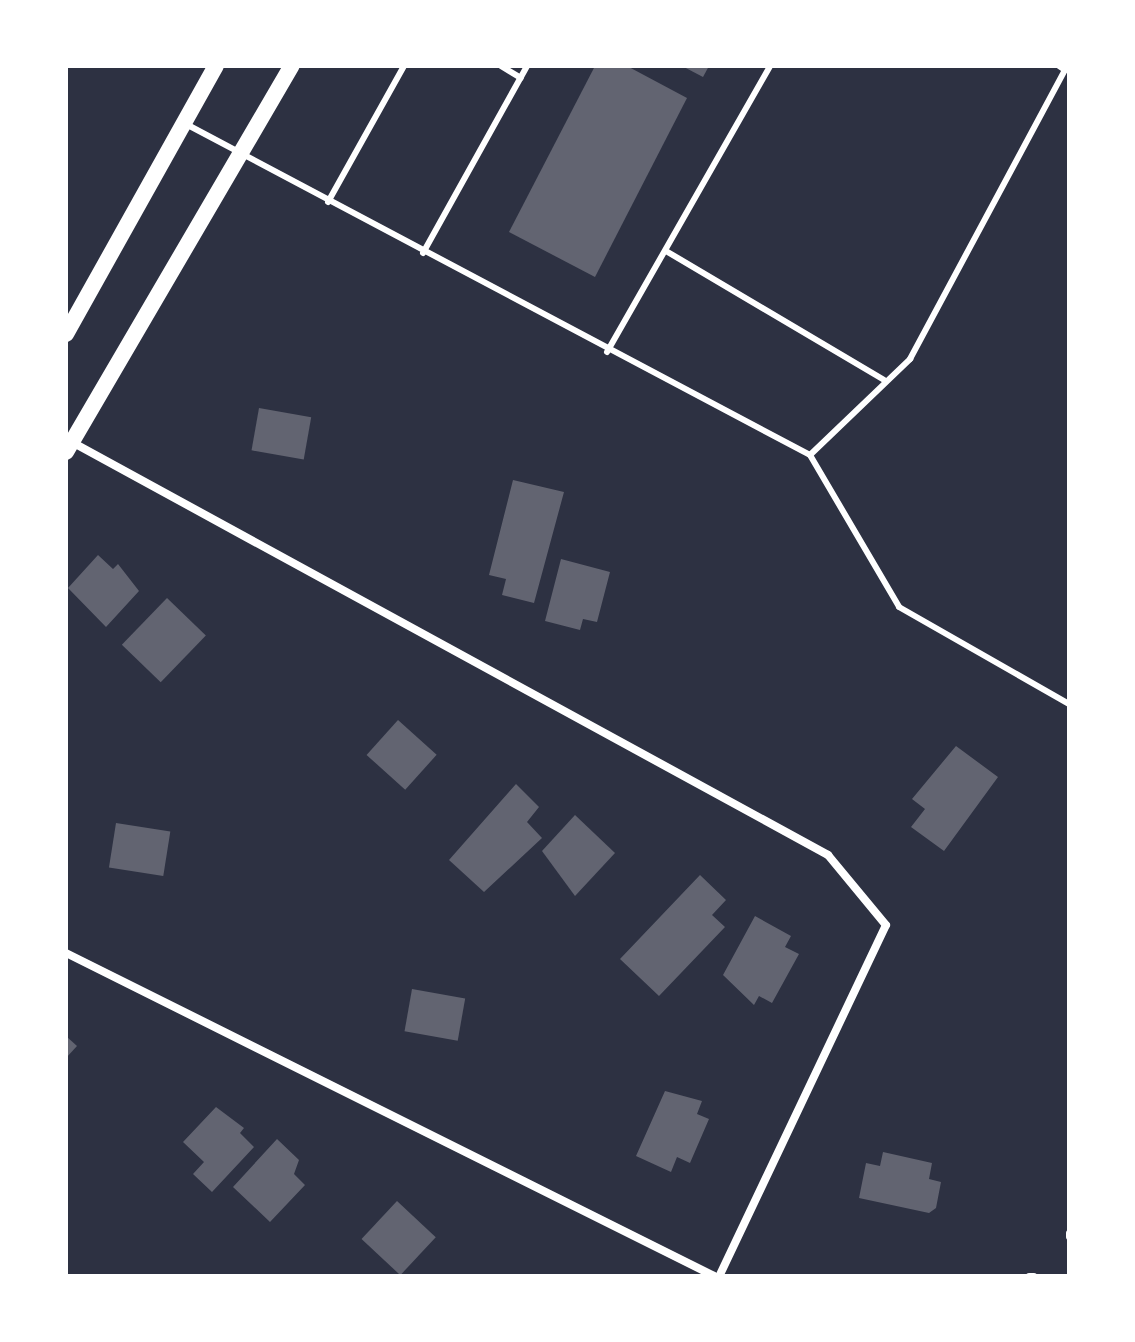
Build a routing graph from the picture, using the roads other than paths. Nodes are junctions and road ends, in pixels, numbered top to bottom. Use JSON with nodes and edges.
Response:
{"nodes":[{"id":1,"x":216,"y":66,"type":"edge"},
{"id":2,"x":292,"y":66,"type":"edge"},
{"id":3,"x":404,"y":66,"type":"edge"},
{"id":4,"x":501,"y":66,"type":"edge"},
{"id":5,"x":527,"y":66,"type":"edge"},
{"id":6,"x":770,"y":66,"type":"edge"},
{"id":7,"x":1059,"y":66,"type":"edge"},
{"id":8,"x":521,"y":78,"type":"junction"},
{"id":9,"x":184,"y":123,"type":"junction"},
{"id":10,"x":244,"y":157,"type":"junction"},
{"id":11,"x":328,"y":202,"type":"junction"},
{"id":12,"x":666,"y":251,"type":"junction"},
{"id":13,"x":423,"y":253,"type":"junction"},
{"id":14,"x":66,"y":334,"type":"edge"},
{"id":15,"x":607,"y":352,"type":"junction"},
{"id":16,"x":884,"y":380,"type":"junction"},
{"id":17,"x":69,"y":444,"type":"edge"},
{"id":18,"x":810,"y":455,"type":"junction"},
{"id":19,"x":1069,"y":704,"type":"edge"},
{"id":20,"x":66,"y":953,"type":"edge"},
{"id":21,"x":716,"y":1276,"type":"edge"}],
"edges":[{"from":1,"to":9,"type":"main road"},
{"from":2,"to":10,"type":"main road"},
{"from":3,"to":11,"type":"lane"},
{"from":4,"to":8,"type":"lane"},
{"from":5,"to":8,"type":"lane"},
{"from":6,"to":12,"type":"lane"},
{"from":7,"to":16,"type":"lane"},
{"from":8,"to":13,"type":"lane"},
{"from":9,"to":10,"type":"lane"},
{"from":9,"to":14,"type":"main road"},
{"from":10,"to":11,"type":"lane"},
{"from":10,"to":17,"type":"main road"},
{"from":11,"to":13,"type":"lane"},
{"from":12,"to":15,"type":"lane"},
{"from":12,"to":16,"type":"lane"},
{"from":13,"to":15,"type":"lane"},
{"from":15,"to":18,"type":"lane"},
{"from":16,"to":18,"type":"lane"},
{"from":17,"to":21,"type":"street"},
{"from":18,"to":19,"type":"lane"},
{"from":20,"to":21,"type":"street"}]}
